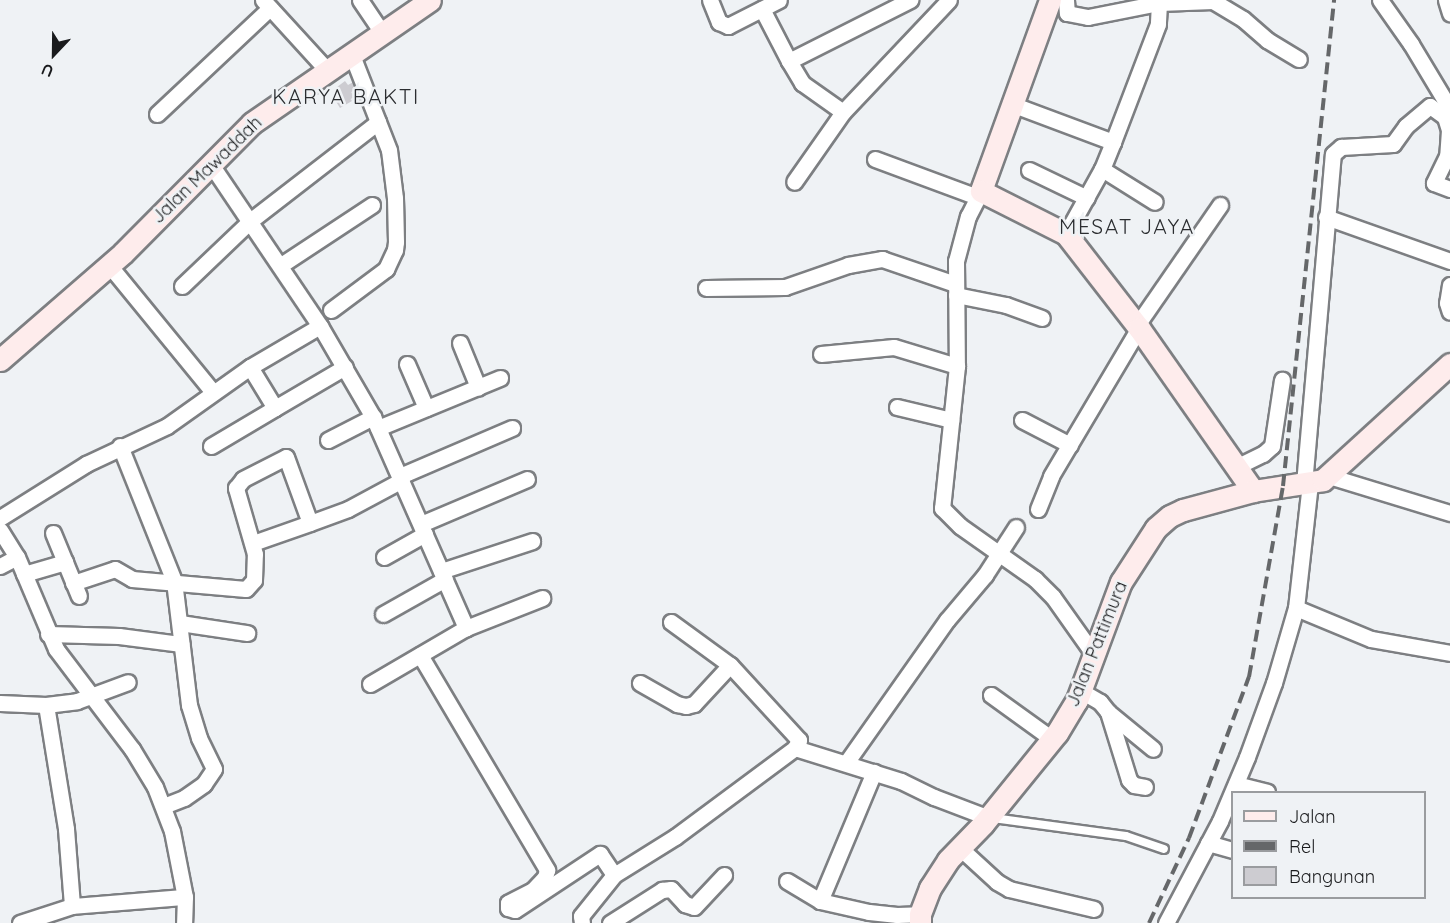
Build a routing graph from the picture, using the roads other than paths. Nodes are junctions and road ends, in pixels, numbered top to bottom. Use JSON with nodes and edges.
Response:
{"nodes":[{"id":1,"x":360,"y":0,"type":"edge"},
{"id":2,"x":430,"y":0,"type":"edge"},
{"id":3,"x":710,"y":0,"type":"edge"},
{"id":4,"x":778,"y":0,"type":"edge"},
{"id":5,"x":910,"y":0,"type":"edge"},
{"id":6,"x":948,"y":0,"type":"edge"},
{"id":7,"x":1050,"y":0,"type":"edge"},
{"id":8,"x":1066,"y":0,"type":"edge"},
{"id":9,"x":1380,"y":0,"type":"edge"},
{"id":10,"x":1446,"y":0,"type":"edge"},
{"id":11,"x":266,"y":4,"type":"edge"},
{"id":12,"x":762,"y":9,"type":"junction"},
{"id":13,"x":1158,"y":11,"type":"junction"},
{"id":14,"x":1450,"y":13,"type":"edge"},
{"id":15,"x":382,"y":33,"type":"junction"},
{"id":16,"x":352,"y":55,"type":"junction"},
{"id":17,"x":1299,"y":59,"type":"dead end"},
{"id":18,"x":789,"y":62,"type":"junction"},
{"id":19,"x":327,"y":70,"type":"junction"},
{"id":20,"x":1447,"y":104,"type":"edge"},
{"id":21,"x":1014,"y":105,"type":"junction"},
{"id":22,"x":1426,"y":108,"type":"junction"},
{"id":23,"x":843,"y":112,"type":"junction"},
{"id":24,"x":157,"y":114,"type":"dead end"},
{"id":25,"x":378,"y":122,"type":"junction"},
{"id":26,"x":1113,"y":142,"type":"junction"},
{"id":27,"x":875,"y":159,"type":"dead end"},
{"id":28,"x":210,"y":163,"type":"junction"},
{"id":29,"x":1102,"y":169,"type":"junction"},
{"id":30,"x":1029,"y":170,"type":"dead end"},
{"id":31,"x":794,"y":182,"type":"dead end"},
{"id":32,"x":1450,"y":189,"type":"edge"},
{"id":33,"x":980,"y":194,"type":"junction"},
{"id":34,"x":1087,"y":198,"type":"junction"},
{"id":35,"x":1155,"y":202,"type":"dead end"},
{"id":36,"x":372,"y":205,"type":"dead end"},
{"id":37,"x":1220,"y":206,"type":"dead end"},
{"id":38,"x":1326,"y":217,"type":"junction"},
{"id":39,"x":250,"y":220,"type":"junction"},
{"id":40,"x":1066,"y":234,"type":"junction"},
{"id":41,"x":1450,"y":261,"type":"edge"},
{"id":42,"x":109,"y":265,"type":"junction"},
{"id":43,"x":281,"y":265,"type":"junction"},
{"id":44,"x":1450,"y":285,"type":"edge"},
{"id":45,"x":182,"y":286,"type":"dead end"},
{"id":46,"x":706,"y":288,"type":"dead end"},
{"id":47,"x":955,"y":290,"type":"junction"},
{"id":48,"x":331,"y":310,"type":"dead end"},
{"id":49,"x":1450,"y":312,"type":"edge"},
{"id":50,"x":1042,"y":318,"type":"dead end"},
{"id":51,"x":320,"y":326,"type":"junction"},
{"id":52,"x":1138,"y":327,"type":"junction"},
{"id":53,"x":459,"y":343,"type":"dead end"},
{"id":54,"x":821,"y":354,"type":"dead end"},
{"id":55,"x":0,"y":360,"type":"edge"},
{"id":56,"x":407,"y":364,"type":"dead end"},
{"id":57,"x":1450,"y":364,"type":"edge"},
{"id":58,"x":957,"y":366,"type":"junction"},
{"id":59,"x":250,"y":367,"type":"junction"},
{"id":60,"x":345,"y":367,"type":"junction"},
{"id":61,"x":500,"y":378,"type":"dead end"},
{"id":62,"x":1282,"y":380,"type":"dead end"},
{"id":63,"x":478,"y":387,"type":"junction"},
{"id":64,"x":213,"y":392,"type":"junction"},
{"id":65,"x":897,"y":407,"type":"dead end"},
{"id":66,"x":275,"y":408,"type":"junction"},
{"id":67,"x":426,"y":408,"type":"junction"},
{"id":68,"x":951,"y":420,"type":"junction"},
{"id":69,"x":1022,"y":420,"type":"dead end"},
{"id":70,"x":375,"y":423,"type":"junction"},
{"id":71,"x":512,"y":429,"type":"dead end"},
{"id":72,"x":328,"y":440,"type":"dead end"},
{"id":73,"x":1070,"y":445,"type":"junction"},
{"id":74,"x":120,"y":446,"type":"junction"},
{"id":75,"x":211,"y":446,"type":"dead end"},
{"id":76,"x":1236,"y":467,"type":"junction"},
{"id":77,"x":401,"y":478,"type":"junction"},
{"id":78,"x":528,"y":478,"type":"dead end"},
{"id":79,"x":1314,"y":481,"type":"junction"},
{"id":80,"x":1254,"y":491,"type":"junction"},
{"id":81,"x":1038,"y":509,"type":"dead end"},
{"id":82,"x":1450,"y":513,"type":"edge"},
{"id":83,"x":0,"y":518,"type":"edge"},
{"id":84,"x":310,"y":523,"type":"junction"},
{"id":85,"x":1016,"y":527,"type":"dead end"},
{"id":86,"x":423,"y":529,"type":"junction"},
{"id":87,"x":0,"y":530,"type":"edge"},
{"id":88,"x":53,"y":533,"type":"dead end"},
{"id":89,"x":532,"y":541,"type":"dead end"},
{"id":90,"x":252,"y":543,"type":"junction"},
{"id":91,"x":998,"y":552,"type":"junction"},
{"id":92,"x":16,"y":557,"type":"junction"},
{"id":93,"x":384,"y":557,"type":"dead end"},
{"id":94,"x":65,"y":562,"type":"junction"},
{"id":95,"x":0,"y":566,"type":"edge"},
{"id":96,"x":24,"y":574,"type":"junction"},
{"id":97,"x":443,"y":575,"type":"junction"},
{"id":98,"x":174,"y":581,"type":"junction"},
{"id":99,"x":542,"y":598,"type":"dead end"},
{"id":100,"x":1296,"y":608,"type":"junction"},
{"id":101,"x":383,"y":614,"type":"dead end"},
{"id":102,"x":671,"y":622,"type":"dead end"},
{"id":103,"x":180,"y":623,"type":"junction"},
{"id":104,"x":466,"y":628,"type":"junction"},
{"id":105,"x":247,"y":633,"type":"dead end"},
{"id":106,"x":48,"y":634,"type":"junction"},
{"id":107,"x":181,"y":644,"type":"junction"},
{"id":108,"x":1450,"y":653,"type":"edge"},
{"id":109,"x":420,"y":655,"type":"junction"},
{"id":110,"x":1094,"y":656,"type":"junction"},
{"id":111,"x":730,"y":665,"type":"junction"},
{"id":112,"x":128,"y":682,"type":"dead end"},
{"id":113,"x":640,"y":683,"type":"dead end"},
{"id":114,"x":370,"y":684,"type":"dead end"},
{"id":115,"x":1081,"y":691,"type":"junction"},
{"id":116,"x":991,"y":694,"type":"dead end"},
{"id":117,"x":94,"y":697,"type":"junction"},
{"id":118,"x":0,"y":703,"type":"edge"},
{"id":119,"x":46,"y":705,"type":"junction"},
{"id":120,"x":1108,"y":712,"type":"junction"},
{"id":121,"x":1052,"y":739,"type":"junction"},
{"id":122,"x":795,"y":748,"type":"junction"},
{"id":123,"x":1153,"y":749,"type":"dead end"},
{"id":124,"x":846,"y":763,"type":"junction"},
{"id":125,"x":874,"y":772,"type":"junction"},
{"id":126,"x":1236,"y":784,"type":"junction"},
{"id":127,"x":1145,"y":788,"type":"dead end"},
{"id":128,"x":1233,"y":791,"type":"edge"},
{"id":129,"x":1263,"y":791,"type":"edge"},
{"id":130,"x":1231,"y":795,"type":"edge"},
{"id":131,"x":163,"y":806,"type":"junction"},
{"id":132,"x":988,"y":818,"type":"junction"},
{"id":133,"x":1208,"y":843,"type":"junction"},
{"id":134,"x":960,"y":848,"type":"junction"},
{"id":135,"x":1164,"y":849,"type":"dead end"},
{"id":136,"x":1231,"y":849,"type":"edge"},
{"id":137,"x":614,"y":875,"type":"junction"},
{"id":138,"x":724,"y":875,"type":"dead end"},
{"id":139,"x":787,"y":881,"type":"dead end"},
{"id":140,"x":185,"y":897,"type":"junction"},
{"id":141,"x":820,"y":901,"type":"junction"},
{"id":142,"x":72,"y":906,"type":"junction"},
{"id":143,"x":1094,"y":909,"type":"dead end"},
{"id":144,"x":920,"y":918,"type":"edge"},
{"id":145,"x":21,"y":923,"type":"edge"},
{"id":146,"x":184,"y":923,"type":"edge"},
{"id":147,"x":582,"y":923,"type":"edge"},
{"id":148,"x":610,"y":923,"type":"edge"},
{"id":149,"x":1167,"y":923,"type":"edge"}],
"edges":[{"from":1,"to":15,"type":"street"},
{"from":2,"to":15,"type":"street","name":"Jalan Mawaddah"},
{"from":3,"to":12,"type":"street"},
{"from":4,"to":12,"type":"street"},
{"from":5,"to":18,"type":"street"},
{"from":6,"to":23,"type":"street"},
{"from":7,"to":21,"type":"street"},
{"from":8,"to":13,"type":"street"},
{"from":9,"to":20,"type":"street"},
{"from":10,"to":14,"type":"street"},
{"from":11,"to":19,"type":"street"},
{"from":11,"to":24,"type":"street"},
{"from":12,"to":18,"type":"street"},
{"from":13,"to":17,"type":"street"},
{"from":13,"to":26,"type":"street"},
{"from":15,"to":16,"type":"street","name":"Jalan Mawaddah"},
{"from":16,"to":19,"type":"street","name":"Jalan Mawaddah"},
{"from":16,"to":25,"type":"street"},
{"from":18,"to":23,"type":"street"},
{"from":19,"to":28,"type":"street","name":"Jalan Mawaddah"},
{"from":20,"to":22,"type":"street"},
{"from":21,"to":26,"type":"street"},
{"from":21,"to":33,"type":"street"},
{"from":22,"to":32,"type":"street"},
{"from":22,"to":38,"type":"street"},
{"from":23,"to":31,"type":"street"},
{"from":25,"to":39,"type":"street"},
{"from":25,"to":48,"type":"street"},
{"from":26,"to":29,"type":"street"},
{"from":27,"to":33,"type":"street"},
{"from":28,"to":39,"type":"street"},
{"from":28,"to":42,"type":"street","name":"Jalan Mawaddah"},
{"from":29,"to":34,"type":"street"},
{"from":29,"to":35,"type":"street"},
{"from":30,"to":34,"type":"street"},
{"from":33,"to":40,"type":"street"},
{"from":33,"to":47,"type":"street"},
{"from":34,"to":40,"type":"street"},
{"from":36,"to":43,"type":"street"},
{"from":37,"to":52,"type":"street"},
{"from":38,"to":41,"type":"street"},
{"from":38,"to":79,"type":"street"},
{"from":39,"to":43,"type":"street"},
{"from":39,"to":45,"type":"street"},
{"from":40,"to":52,"type":"street"},
{"from":42,"to":55,"type":"street","name":"Jalan Mawaddah"},
{"from":42,"to":64,"type":"street"},
{"from":43,"to":51,"type":"street"},
{"from":44,"to":49,"type":"street"},
{"from":46,"to":47,"type":"street"},
{"from":47,"to":50,"type":"street"},
{"from":47,"to":58,"type":"street"},
{"from":51,"to":59,"type":"street"},
{"from":51,"to":60,"type":"street"},
{"from":52,"to":73,"type":"street"},
{"from":52,"to":76,"type":"street"},
{"from":53,"to":63,"type":"street"},
{"from":54,"to":58,"type":"street"},
{"from":56,"to":67,"type":"street"},
{"from":57,"to":79,"type":"street"},
{"from":58,"to":68,"type":"street"},
{"from":59,"to":64,"type":"street"},
{"from":59,"to":66,"type":"street"},
{"from":60,"to":66,"type":"street"},
{"from":60,"to":70,"type":"street"},
{"from":61,"to":63,"type":"street"},
{"from":62,"to":76,"type":"street"},
{"from":63,"to":67,"type":"street"},
{"from":64,"to":74,"type":"street"},
{"from":65,"to":68,"type":"street"},
{"from":66,"to":75,"type":"street"},
{"from":67,"to":70,"type":"street"},
{"from":68,"to":91,"type":"street"},
{"from":69,"to":73,"type":"street"},
{"from":70,"to":72,"type":"street"},
{"from":70,"to":77,"type":"street"},
{"from":71,"to":77,"type":"street"},
{"from":73,"to":81,"type":"street"},
{"from":74,"to":83,"type":"street"},
{"from":74,"to":98,"type":"street"},
{"from":76,"to":80,"type":"street"},
{"from":77,"to":84,"type":"street"},
{"from":77,"to":86,"type":"street"},
{"from":78,"to":86,"type":"street"},
{"from":79,"to":80,"type":"street","name":"Jalan Pattimura"},
{"from":79,"to":82,"type":"street"},
{"from":79,"to":100,"type":"street"},
{"from":80,"to":110,"type":"street","name":"Jalan Pattimura"},
{"from":84,"to":90,"type":"street"},
{"from":84,"to":90,"type":"street"},
{"from":85,"to":91,"type":"street"},
{"from":86,"to":93,"type":"street"},
{"from":86,"to":97,"type":"street"},
{"from":87,"to":92,"type":"street"},
{"from":88,"to":94,"type":"street"},
{"from":89,"to":97,"type":"street"},
{"from":90,"to":98,"type":"street"},
{"from":91,"to":110,"type":"street"},
{"from":91,"to":124,"type":"street"},
{"from":92,"to":95,"type":"street"},
{"from":92,"to":96,"type":"street"},
{"from":94,"to":96,"type":"street"},
{"from":94,"to":98,"type":"street"},
{"from":96,"to":106,"type":"street"},
{"from":97,"to":101,"type":"street"},
{"from":97,"to":104,"type":"street"},
{"from":98,"to":103,"type":"street"},
{"from":99,"to":104,"type":"street"},
{"from":100,"to":108,"type":"street"},
{"from":100,"to":126,"type":"street"},
{"from":102,"to":111,"type":"street"},
{"from":103,"to":105,"type":"street"},
{"from":103,"to":107,"type":"street"},
{"from":104,"to":109,"type":"street"},
{"from":106,"to":107,"type":"street"},
{"from":106,"to":117,"type":"street"},
{"from":107,"to":131,"type":"street"},
{"from":109,"to":114,"type":"street"},
{"from":109,"to":137,"type":"street"},
{"from":110,"to":115,"type":"street","name":"Jalan Pattimura"},
{"from":111,"to":113,"type":"street"},
{"from":111,"to":122,"type":"street"},
{"from":112,"to":117,"type":"street"},
{"from":115,"to":120,"type":"street"},
{"from":115,"to":121,"type":"street","name":"Jalan Pattimura"},
{"from":116,"to":121,"type":"street"},
{"from":117,"to":119,"type":"street"},
{"from":117,"to":131,"type":"street"},
{"from":118,"to":119,"type":"street"},
{"from":119,"to":142,"type":"street"},
{"from":120,"to":123,"type":"street"},
{"from":120,"to":127,"type":"street"},
{"from":121,"to":132,"type":"street","name":"Jalan Pattimura"},
{"from":122,"to":124,"type":"street"},
{"from":122,"to":137,"type":"street"},
{"from":124,"to":125,"type":"street"},
{"from":125,"to":132,"type":"street"},
{"from":125,"to":141,"type":"street"},
{"from":126,"to":128,"type":"street"},
{"from":126,"to":129,"type":"street"},
{"from":130,"to":133,"type":"street"},
{"from":131,"to":140,"type":"street"},
{"from":132,"to":134,"type":"street","name":"Jalan Pattimura"},
{"from":132,"to":135,"type":"lane"},
{"from":133,"to":136,"type":"street"},
{"from":133,"to":149,"type":"street"},
{"from":134,"to":143,"type":"street"},
{"from":134,"to":144,"type":"street","name":"Jalan Pattimura"},
{"from":137,"to":147,"type":"street"},
{"from":138,"to":148,"type":"street"},
{"from":139,"to":141,"type":"street"},
{"from":140,"to":142,"type":"street"},
{"from":140,"to":146,"type":"street"},
{"from":141,"to":144,"type":"street"},
{"from":142,"to":145,"type":"street"}]}
